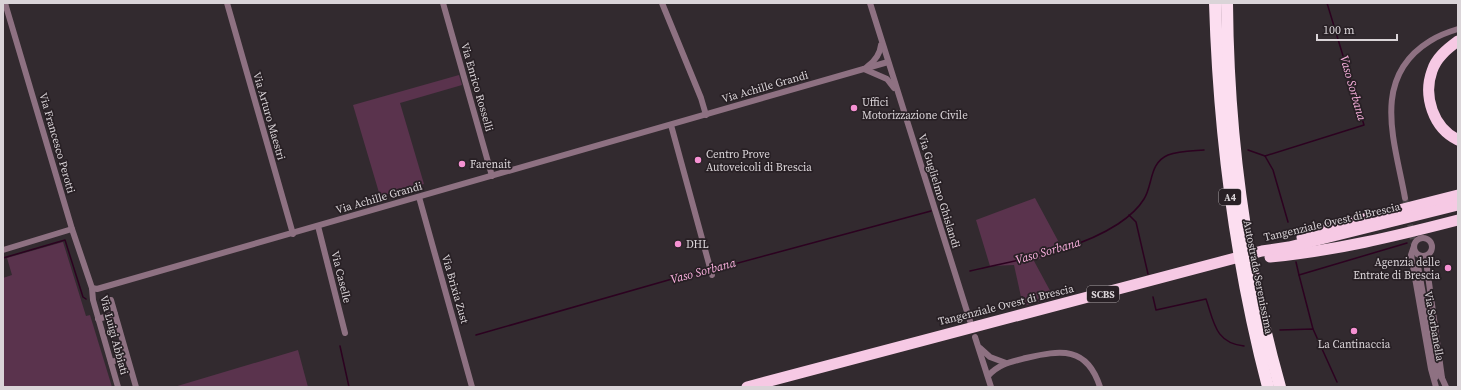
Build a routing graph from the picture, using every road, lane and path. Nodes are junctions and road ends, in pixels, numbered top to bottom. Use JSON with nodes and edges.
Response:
{"nodes":[{"id":1,"x":5,"y":3,"type":"edge"},
{"id":2,"x":227,"y":3,"type":"edge"},
{"id":3,"x":443,"y":3,"type":"edge"},
{"id":4,"x":662,"y":3,"type":"edge"},
{"id":5,"x":872,"y":3,"type":"edge"},
{"id":6,"x":1215,"y":3,"type":"edge"},
{"id":7,"x":1227,"y":3,"type":"edge"},
{"id":8,"x":1458,"y":29,"type":"edge"},
{"id":9,"x":881,"y":40,"type":"junction"},
{"id":10,"x":1458,"y":41,"type":"edge"},
{"id":11,"x":888,"y":62,"type":"junction"},
{"id":12,"x":864,"y":69,"type":"junction"},
{"id":13,"x":890,"y":69,"type":"junction"},
{"id":14,"x":877,"y":73,"type":"junction"},
{"id":15,"x":898,"y":93,"type":"junction"},
{"id":16,"x":706,"y":115,"type":"junction"},
{"id":17,"x":671,"y":125,"type":"junction"},
{"id":18,"x":1458,"y":140,"type":"edge"},
{"id":19,"x":492,"y":176,"type":"junction"},
{"id":20,"x":1458,"y":191,"type":"edge"},
{"id":21,"x":1458,"y":195,"type":"edge"},
{"id":22,"x":419,"y":197,"type":"junction"},
{"id":23,"x":1405,"y":198,"type":"tunnel mouth"},
{"id":24,"x":1458,"y":205,"type":"edge"},
{"id":25,"x":1458,"y":211,"type":"edge"},
{"id":26,"x":1379,"y":215,"type":"junction"},
{"id":27,"x":1458,"y":220,"type":"edge"},
{"id":28,"x":318,"y":226,"type":"junction"},
{"id":29,"x":72,"y":228,"type":"junction"},
{"id":30,"x":293,"y":234,"type":"junction"},
{"id":31,"x":1414,"y":246,"type":"junction"},
{"id":32,"x":3,"y":250,"type":"edge"},
{"id":33,"x":1428,"y":255,"type":"junction"},
{"id":34,"x":1265,"y":256,"type":"junction"},
{"id":35,"x":1418,"y":266,"type":"tunnel mouth"},
{"id":36,"x":712,"y":275,"type":"dead end"},
{"id":37,"x":92,"y":288,"type":"junction"},
{"id":38,"x":111,"y":300,"type":"dead end"},
{"id":39,"x":115,"y":314,"type":"junction"},
{"id":40,"x":98,"y":318,"type":"junction"},
{"id":41,"x":970,"y":322,"type":"dead end"},
{"id":42,"x":345,"y":333,"type":"dead end"},
{"id":43,"x":961,"y":333,"type":"junction"},
{"id":44,"x":979,"y":334,"type":"junction"},
{"id":45,"x":128,"y":357,"type":"junction"},
{"id":46,"x":111,"y":362,"type":"junction"},
{"id":47,"x":1006,"y":363,"type":"junction"},
{"id":48,"x":1436,"y":368,"type":"junction"},
{"id":49,"x":988,"y":376,"type":"junction"},
{"id":50,"x":1442,"y":378,"type":"junction"},
{"id":51,"x":1436,"y":380,"type":"junction"},
{"id":52,"x":118,"y":387,"type":"edge"},
{"id":53,"x":136,"y":387,"type":"edge"},
{"id":54,"x":472,"y":387,"type":"edge"},
{"id":55,"x":747,"y":387,"type":"edge"},
{"id":56,"x":776,"y":387,"type":"edge"},
{"id":57,"x":991,"y":387,"type":"edge"},
{"id":58,"x":1100,"y":387,"type":"edge"},
{"id":59,"x":1268,"y":387,"type":"edge"},
{"id":60,"x":1280,"y":387,"type":"edge"},
{"id":61,"x":1436,"y":387,"type":"edge"},
{"id":62,"x":1446,"y":387,"type":"edge"}],
"edges":[{"from":1,"to":29,"type":"street","name":"Via Francesco Perotti"},
{"from":2,"to":30,"type":"street","name":"Via Arturo Maestri"},
{"from":3,"to":19,"type":"street","name":"Via Enrico Rosselli"},
{"from":4,"to":16,"type":"street"},
{"from":5,"to":9,"type":"street","name":"Via Guglielmo Ghislandi"},
{"from":6,"to":59,"type":"highway","name":"Autostrada Serenissima","number":"A4"},
{"from":7,"to":60,"type":"highway","name":"Autostrada Serenissima","number":"A4"},
{"from":8,"to":23,"type":"street"},
{"from":9,"to":11,"type":"street","name":"Via Guglielmo Ghislandi"},
{"from":9,"to":12,"type":"street","name":"Via Achille Grandi"},
{"from":10,"to":18,"type":"highway"},
{"from":11,"to":12,"type":"street","name":"Via Achille Grandi"},
{"from":11,"to":13,"type":"street","name":"Via Guglielmo Ghislandi"},
{"from":12,"to":14,"type":"street"},
{"from":12,"to":16,"type":"street","name":"Via Achille Grandi"},
{"from":13,"to":14,"type":"street"},
{"from":13,"to":15,"type":"street","name":"Via Guglielmo Ghislandi"},
{"from":14,"to":15,"type":"street"},
{"from":15,"to":41,"type":"street","name":"Via Guglielmo Ghislandi"},
{"from":16,"to":17,"type":"street","name":"Via Achille Grandi"},
{"from":17,"to":19,"type":"street","name":"Via Achille Grandi"},
{"from":17,"to":36,"type":"street"},
{"from":19,"to":22,"type":"street","name":"Via Achille Grandi"},
{"from":20,"to":26,"type":"highway"},
{"from":21,"to":26,"type":"highway"},
{"from":22,"to":28,"type":"street","name":"Via Achille Grandi"},
{"from":22,"to":54,"type":"street","name":"Via Brixia Zust"},
{"from":24,"to":34,"type":"highway","name":"Tangenziale Ovest di Brescia","number":"SCBS"},
{"from":25,"to":34,"type":"highway","name":"Tangenziale Ovest di Brescia","number":"SCBS"},
{"from":26,"to":34,"type":"highway"},
{"from":27,"to":34,"type":"highway"},
{"from":28,"to":30,"type":"street","name":"Via Achille Grandi"},
{"from":28,"to":42,"type":"street","name":"Via Caselle"},
{"from":29,"to":32,"type":"street"},
{"from":29,"to":37,"type":"street","name":"Via Francesco Perotti"},
{"from":30,"to":37,"type":"street","name":"Via Achille Grandi"},
{"from":31,"to":33,"type":"street"},
{"from":31,"to":33,"type":"street"},
{"from":31,"to":51,"type":"street","name":"Via Sorbanella"},
{"from":33,"to":50,"type":"street"},
{"from":34,"to":44,"type":"highway","name":"Tangenziale Ovest di Brescia","number":"SCBS"},
{"from":35,"to":48,"type":"street"},
{"from":37,"to":40,"type":"street","name":"Via Luigi Abbiati"},
{"from":38,"to":39,"type":"street"},
{"from":39,"to":40,"type":"street"},
{"from":39,"to":45,"type":"street"},
{"from":40,"to":46,"type":"street","name":"Via Luigi Abbiati"},
{"from":43,"to":44,"type":"highway","name":"Tangenziale Ovest di Brescia","number":"SCBS"},
{"from":43,"to":55,"type":"highway","name":"Tangenziale Ovest di Brescia","number":"SCBS"},
{"from":43,"to":56,"type":"highway","name":"Tangenziale Ovest di Brescia","number":"SCBS"},
{"from":44,"to":47,"type":"street"},
{"from":44,"to":49,"type":"street"},
{"from":45,"to":46,"type":"street"},
{"from":45,"to":53,"type":"street"},
{"from":46,"to":52,"type":"street","name":"Via Luigi Abbiati"},
{"from":47,"to":49,"type":"street"},
{"from":47,"to":58,"type":"street"},
{"from":48,"to":50,"type":"street"},
{"from":48,"to":51,"type":"street"},
{"from":49,"to":57,"type":"street"},
{"from":50,"to":62,"type":"street"},
{"from":51,"to":61,"type":"street","name":"Via Sorbanella"}]}
